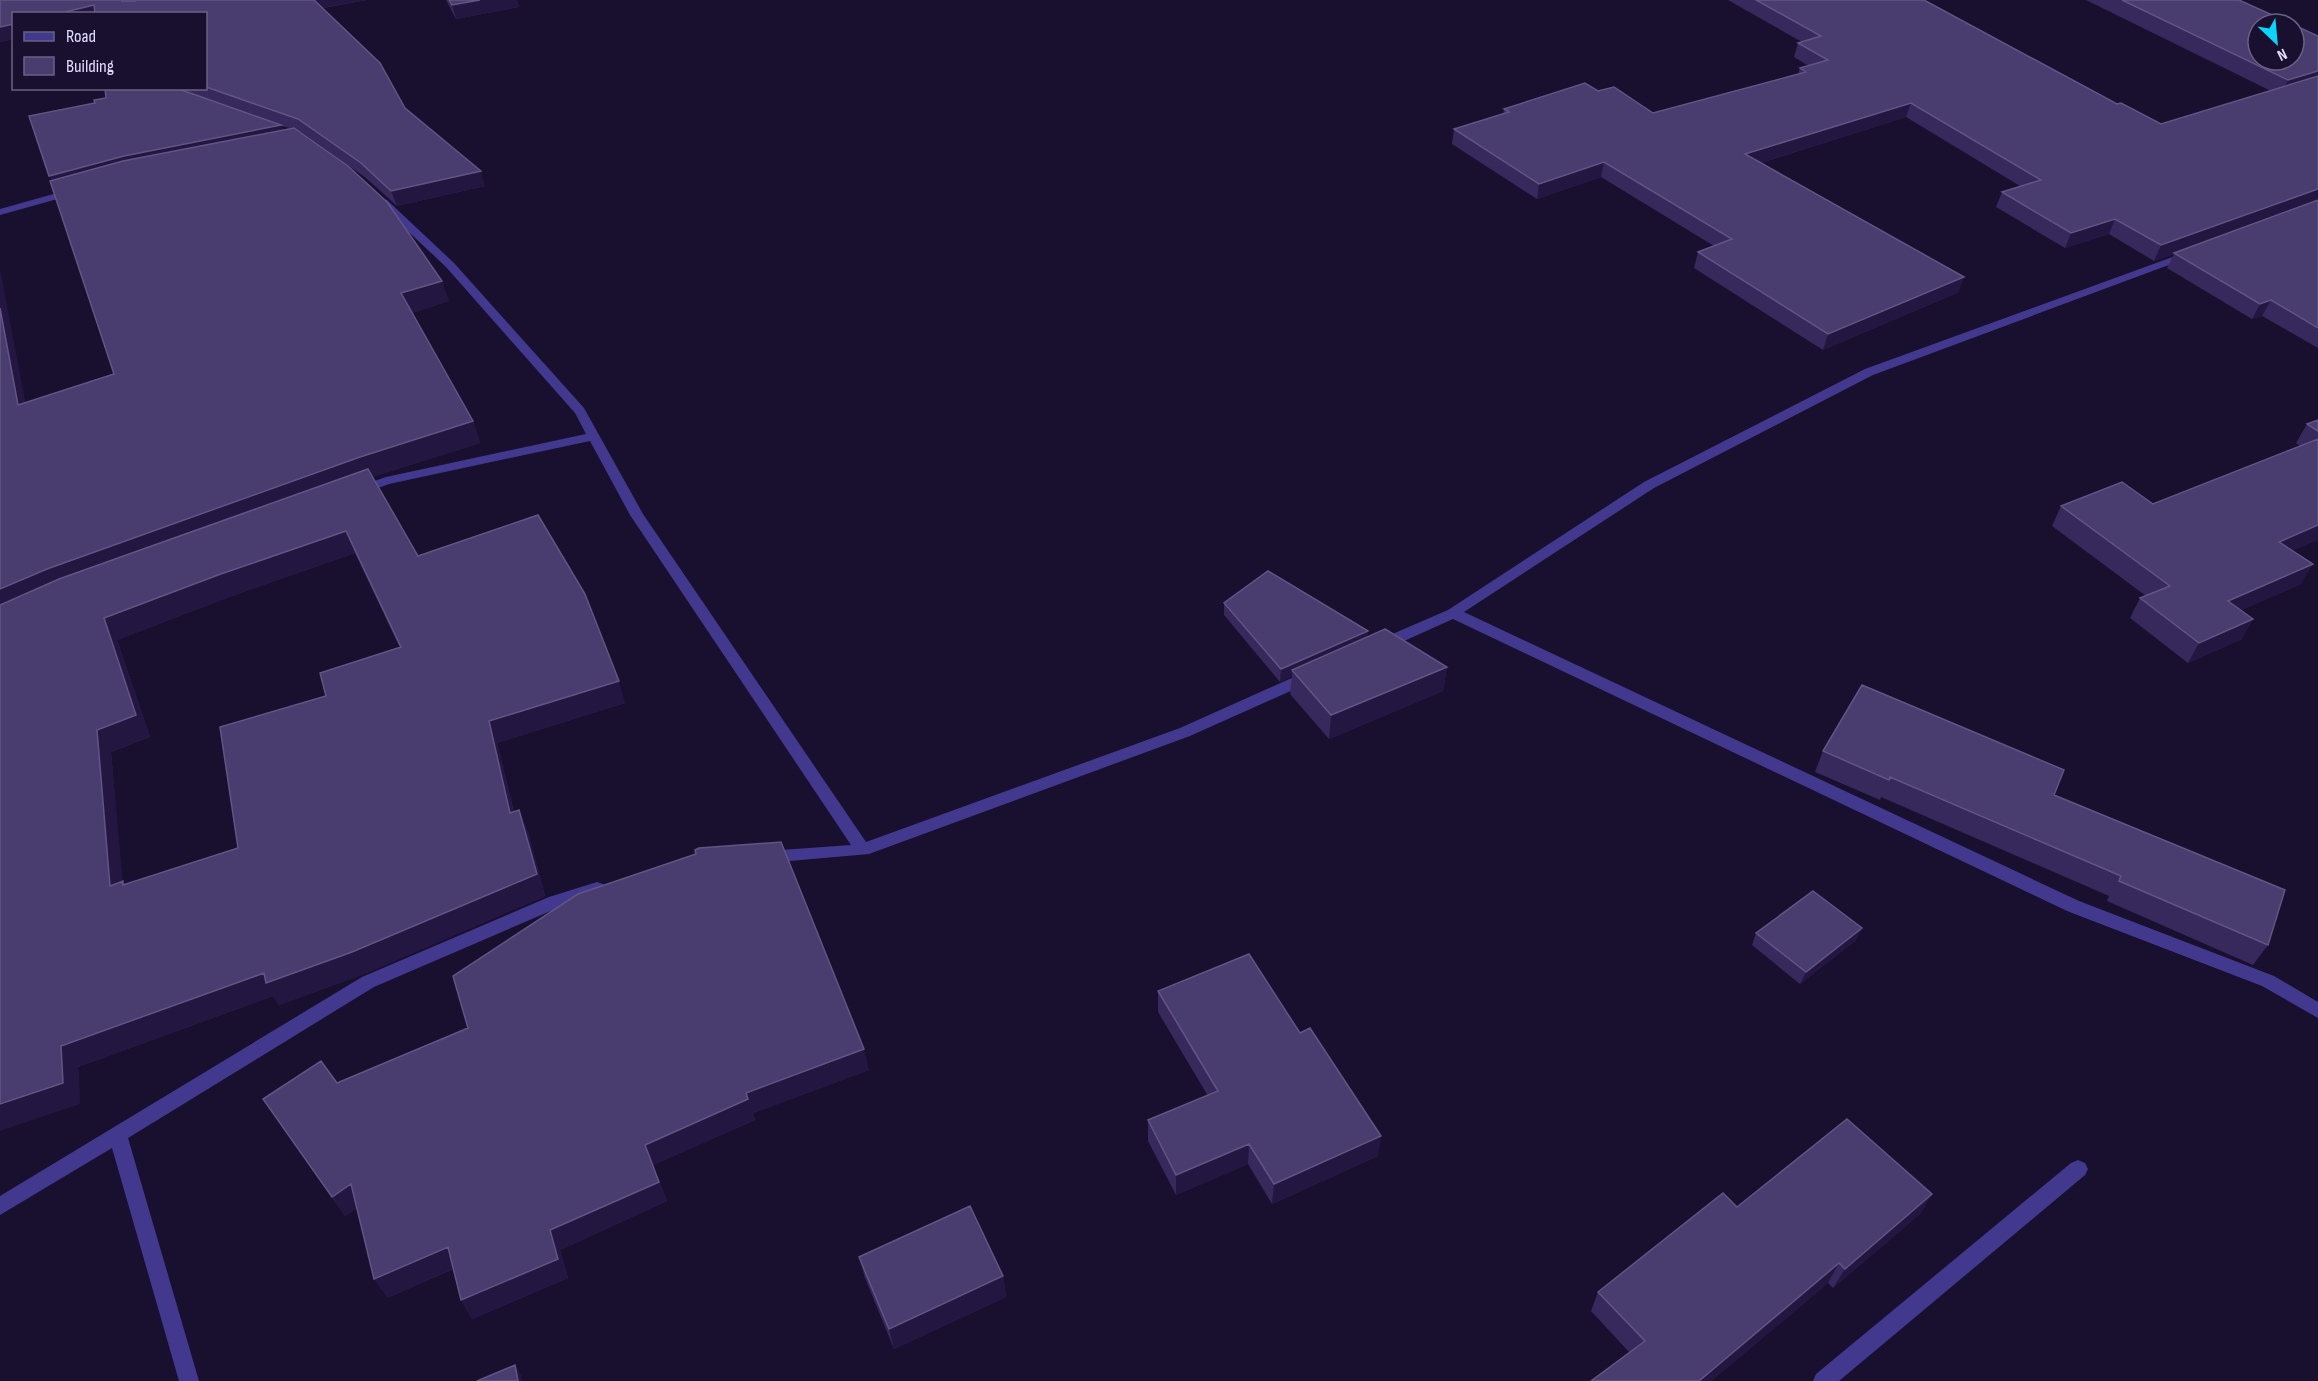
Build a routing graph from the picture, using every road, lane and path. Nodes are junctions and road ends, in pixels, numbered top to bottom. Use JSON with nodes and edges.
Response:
{"nodes":[{"id":1,"x":87,"y":188,"type":"edge"},
{"id":2,"x":369,"y":189,"type":"edge"},
{"id":3,"x":0,"y":212,"type":"edge"},
{"id":4,"x":2206,"y":247,"type":"edge"},
{"id":5,"x":594,"y":436,"type":"junction"},
{"id":6,"x":343,"y":496,"type":"edge"},
{"id":7,"x":1453,"y":613,"type":"junction"},
{"id":8,"x":1368,"y":651,"type":"edge"},
{"id":9,"x":1325,"y":670,"type":"edge"},
{"id":10,"x":863,"y":850,"type":"junction"},
{"id":11,"x":749,"y":858,"type":"edge"},
{"id":12,"x":612,"y":884,"type":"edge"},
{"id":13,"x":2318,"y":1011,"type":"edge"},
{"id":14,"x":118,"y":1134,"type":"junction"},
{"id":15,"x":2078,"y":1169,"type":"dead end"},
{"id":16,"x":0,"y":1206,"type":"edge"},
{"id":17,"x":189,"y":1381,"type":"edge"},
{"id":18,"x":1823,"y":1381,"type":"edge"}],
"edges":[{"from":1,"to":3,"type":"street"},
{"from":2,"to":5,"type":"street"},
{"from":4,"to":7,"type":"street"},
{"from":5,"to":6,"type":"street"},
{"from":5,"to":10,"type":"street"},
{"from":7,"to":8,"type":"street"},
{"from":7,"to":13,"type":"street"},
{"from":9,"to":10,"type":"street"},
{"from":10,"to":11,"type":"street"},
{"from":12,"to":14,"type":"street"},
{"from":14,"to":16,"type":"street"},
{"from":14,"to":17,"type":"street"},
{"from":15,"to":18,"type":"street"}]}
